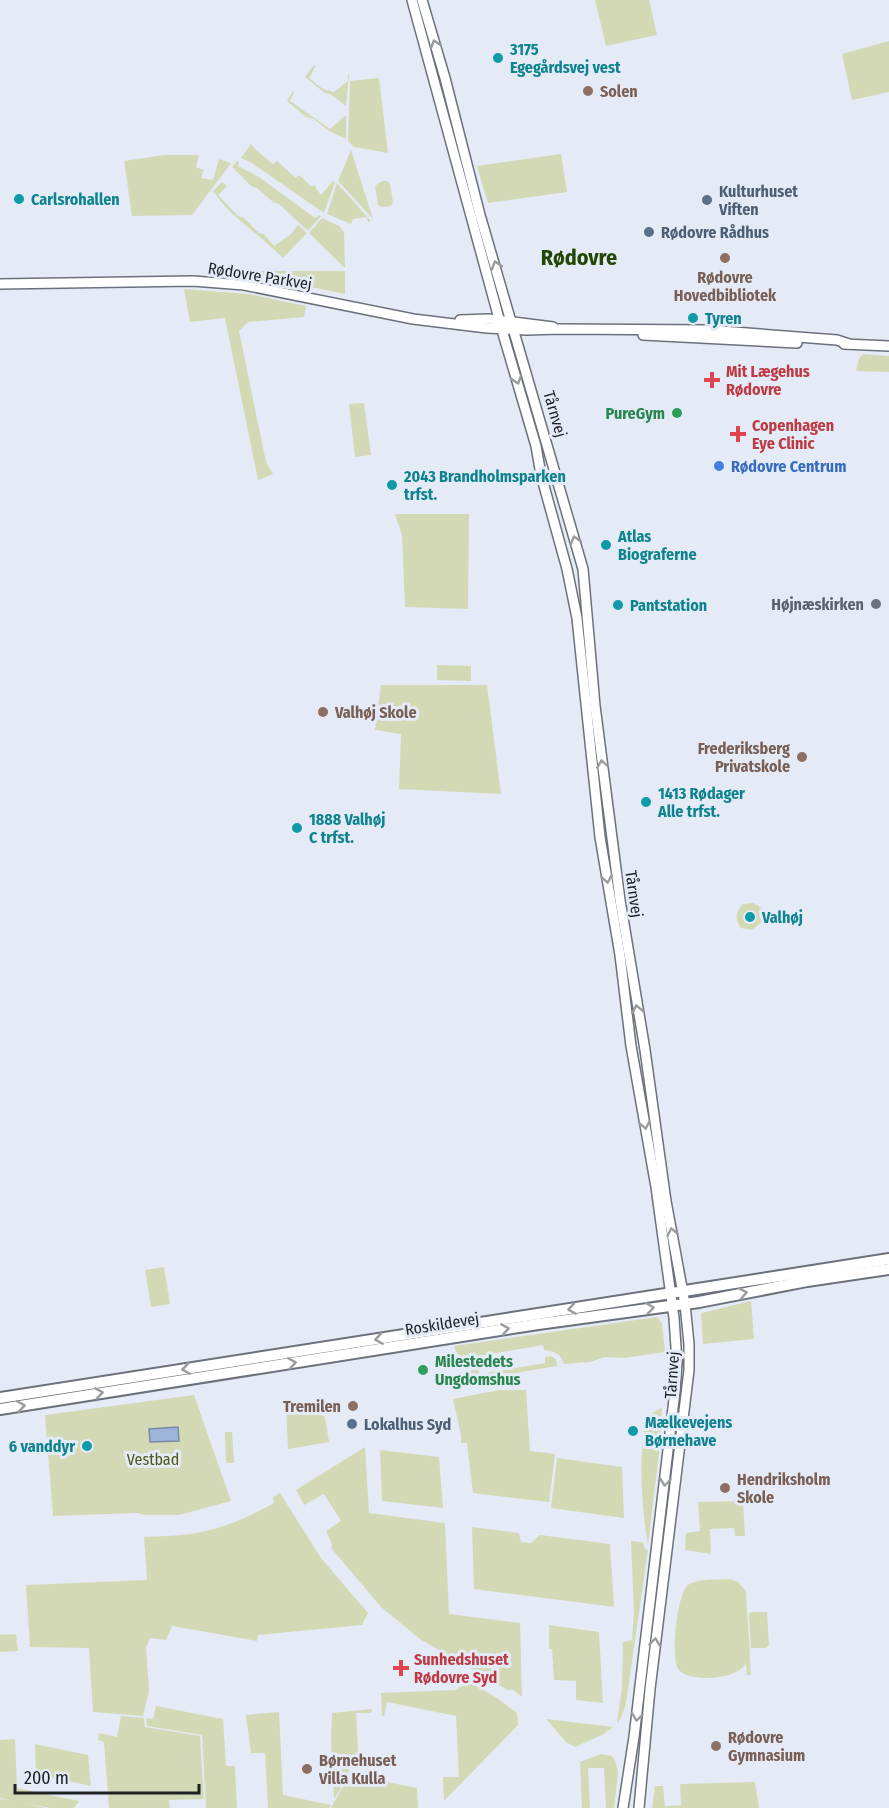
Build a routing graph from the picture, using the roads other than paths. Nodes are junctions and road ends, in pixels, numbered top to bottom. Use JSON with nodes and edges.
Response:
{"nodes":[{"id":1,"x":412,"y":0,"type":"edge"},
{"id":2,"x":422,"y":0,"type":"edge"},
{"id":3,"x":0,"y":284,"type":"edge"},
{"id":4,"x":501,"y":325,"type":"junction"},
{"id":5,"x":514,"y":325,"type":"junction"},
{"id":6,"x":889,"y":345,"type":"edge"},
{"id":7,"x":889,"y":1259,"type":"edge"},
{"id":8,"x":889,"y":1269,"type":"edge"},
{"id":9,"x":683,"y":1290,"type":"junction"},
{"id":10,"x":670,"y":1292,"type":"junction"},
{"id":11,"x":685,"y":1304,"type":"junction"},
{"id":12,"x":672,"y":1305,"type":"junction"},
{"id":13,"x":40,"y":1397,"type":"junction"},
{"id":14,"x":0,"y":1398,"type":"edge"},
{"id":15,"x":0,"y":1409,"type":"edge"},
{"id":16,"x":633,"y":1745,"type":"junction"},
{"id":17,"x":645,"y":1746,"type":"junction"},
{"id":18,"x":623,"y":1808,"type":"edge"},
{"id":19,"x":639,"y":1808,"type":"edge"}],
"edges":[{"from":1,"to":4,"type":"street","name":"Tårnvej"},
{"from":5,"to":2,"type":"street","name":"Tårnvej","one_way":true},
{"from":3,"to":4,"type":"street","name":"Rødovre Parkvej"},
{"from":4,"to":5,"type":"street","name":"Rødovre Parkvej"},
{"from":4,"to":10,"type":"street","name":"Tårnvej","one_way":true},
{"from":5,"to":6,"type":"street","name":"Rødovre Parkvej"},
{"from":9,"to":5,"type":"street","name":"Tårnvej","one_way":true},
{"from":7,"to":9,"type":"main road","name":"Roskildevej"},
{"from":11,"to":8,"type":"main road","name":"Roskildevej","one_way":true},
{"from":9,"to":10,"type":"main road","name":"Roskildevej"},
{"from":9,"to":11,"type":"street","name":"Tårnvej"},
{"from":10,"to":12,"type":"street","name":"Tårnvej"},
{"from":10,"to":13,"type":"main road","name":"Roskildevej","one_way":true},
{"from":11,"to":12,"type":"main road","name":"Roskildevej"},
{"from":17,"to":11,"type":"street","name":"Tårnvej","one_way":true},
{"from":13,"to":12,"type":"main road","name":"Roskildevej","one_way":true},
{"from":12,"to":16,"type":"street","name":"Tårnvej","one_way":true},
{"from":13,"to":14,"type":"main road","name":"Roskildevej"},
{"from":15,"to":13,"type":"main road","name":"Roskildevej","one_way":true},
{"from":16,"to":17,"type":"street"},
{"from":16,"to":18,"type":"street","name":"Tårnvej"},
{"from":17,"to":19,"type":"street","name":"Tårnvej"}]}
